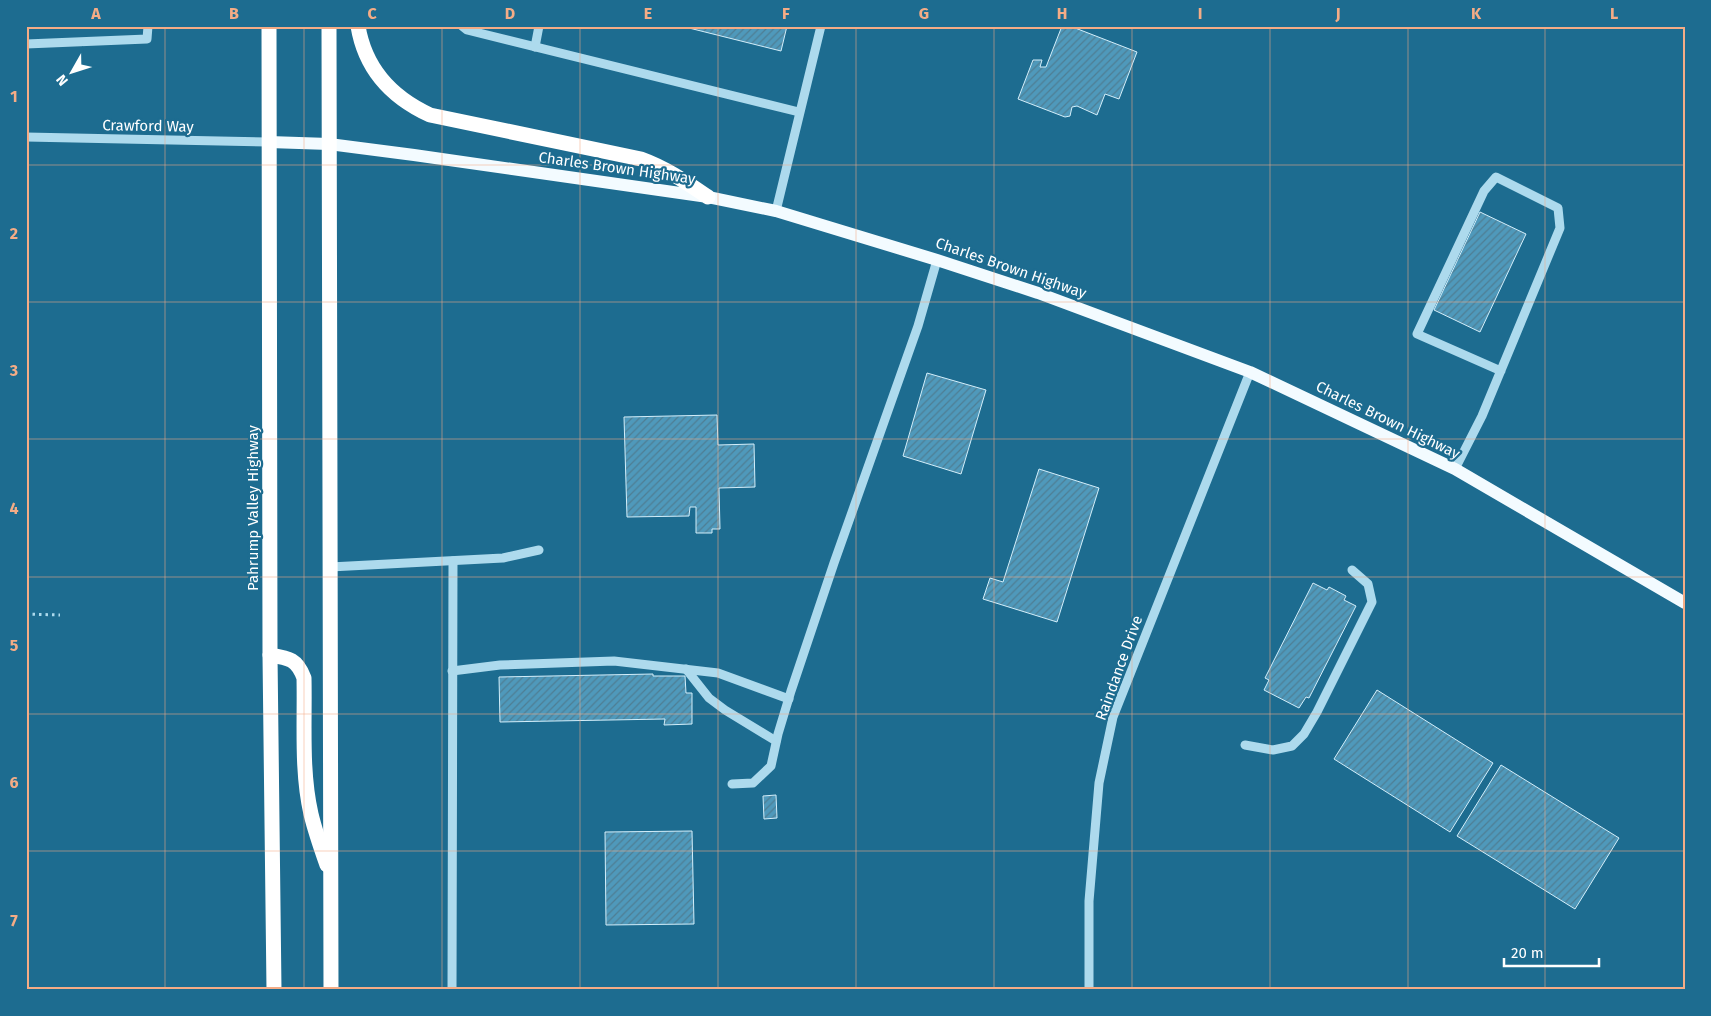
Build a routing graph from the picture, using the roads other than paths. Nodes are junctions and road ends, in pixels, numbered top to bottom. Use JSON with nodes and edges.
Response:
{"nodes":[{"id":1,"x":148,"y":26,"type":"edge"},
{"id":2,"x":268,"y":26,"type":"edge"},
{"id":3,"x":329,"y":26,"type":"edge"},
{"id":4,"x":358,"y":26,"type":"edge"},
{"id":5,"x":462,"y":26,"type":"edge"},
{"id":6,"x":540,"y":26,"type":"edge"},
{"id":7,"x":821,"y":26,"type":"edge"},
{"id":8,"x":26,"y":44,"type":"edge"},
{"id":9,"x":535,"y":47,"type":"junction"},
{"id":10,"x":799,"y":112,"type":"junction"},
{"id":11,"x":26,"y":137,"type":"edge"},
{"id":12,"x":269,"y":142,"type":"junction"},
{"id":13,"x":329,"y":144,"type":"junction"},
{"id":14,"x":708,"y":197,"type":"junction"},
{"id":15,"x":776,"y":211,"type":"junction"},
{"id":16,"x":937,"y":260,"type":"junction"},
{"id":17,"x":1500,"y":371,"type":"junction"},
{"id":18,"x":1250,"y":372,"type":"junction"},
{"id":19,"x":1455,"y":469,"type":"junction"},
{"id":20,"x":539,"y":550,"type":"dead end"},
{"id":21,"x":453,"y":561,"type":"junction"},
{"id":22,"x":330,"y":567,"type":"junction"},
{"id":23,"x":1352,"y":570,"type":"dead end"},
{"id":24,"x":1685,"y":603,"type":"edge"},
{"id":25,"x":270,"y":655,"type":"junction"},
{"id":26,"x":686,"y":668,"type":"junction"},
{"id":27,"x":452,"y":671,"type":"junction"},
{"id":28,"x":789,"y":698,"type":"junction"},
{"id":29,"x":776,"y":742,"type":"junction"},
{"id":30,"x":1245,"y":745,"type":"dead end"},
{"id":31,"x":732,"y":784,"type":"dead end"},
{"id":32,"x":331,"y":874,"type":"junction"},
{"id":33,"x":274,"y":990,"type":"edge"},
{"id":34,"x":331,"y":990,"type":"edge"},
{"id":35,"x":452,"y":990,"type":"edge"},
{"id":36,"x":1090,"y":990,"type":"edge"}],
"edges":[{"from":1,"to":8,"type":"street"},
{"from":2,"to":12,"type":"highway","name":"Pahrump Valley Highway"},
{"from":3,"to":13,"type":"highway"},
{"from":4,"to":14,"type":"highway"},
{"from":5,"to":9,"type":"street"},
{"from":6,"to":9,"type":"street"},
{"from":7,"to":10,"type":"street"},
{"from":9,"to":10,"type":"street"},
{"from":10,"to":15,"type":"street"},
{"from":11,"to":12,"type":"street","name":"Crawford Way"},
{"from":12,"to":13,"type":"main road","name":"Charles Brown Highway"},
{"from":12,"to":25,"type":"highway","name":"Pahrump Valley Highway"},
{"from":13,"to":14,"type":"main road","name":"Charles Brown Highway"},
{"from":13,"to":22,"type":"highway"},
{"from":14,"to":15,"type":"main road","name":"Charles Brown Highway"},
{"from":15,"to":16,"type":"main road","name":"Charles Brown Highway"},
{"from":16,"to":18,"type":"main road","name":"Charles Brown Highway"},
{"from":16,"to":28,"type":"street"},
{"from":17,"to":17,"type":"street"},
{"from":17,"to":19,"type":"street"},
{"from":18,"to":19,"type":"main road","name":"Charles Brown Highway"},
{"from":18,"to":36,"type":"street","name":"Raindance Drive"},
{"from":19,"to":24,"type":"main road","name":"Charles Brown Highway"},
{"from":20,"to":21,"type":"street"},
{"from":21,"to":22,"type":"street"},
{"from":21,"to":27,"type":"street"},
{"from":22,"to":32,"type":"highway"},
{"from":23,"to":30,"type":"street"},
{"from":25,"to":32,"type":"highway"},
{"from":25,"to":33,"type":"highway","name":"Pahrump Valley Highway"},
{"from":26,"to":27,"type":"street"},
{"from":26,"to":28,"type":"street"},
{"from":26,"to":29,"type":"street"},
{"from":27,"to":35,"type":"street"},
{"from":28,"to":29,"type":"street"},
{"from":29,"to":31,"type":"street"},
{"from":32,"to":34,"type":"highway"}]}
